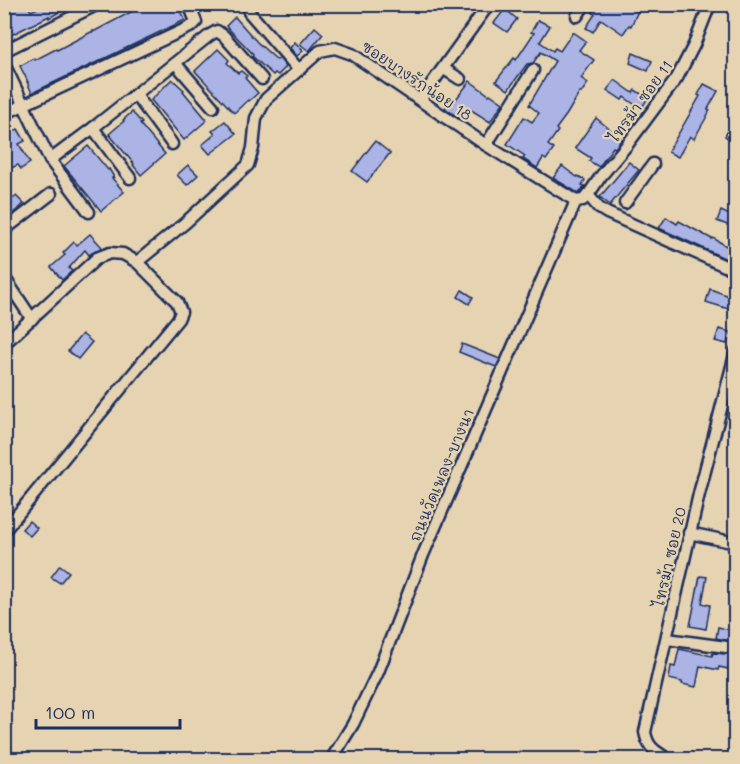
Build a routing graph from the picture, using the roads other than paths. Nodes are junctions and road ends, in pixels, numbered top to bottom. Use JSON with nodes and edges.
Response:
{"nodes":[{"id":1,"x":98,"y":4,"type":"edge"},
{"id":2,"x":189,"y":4,"type":"edge"},
{"id":3,"x":489,"y":4,"type":"edge"},
{"id":4,"x":585,"y":4,"type":"edge"},
{"id":5,"x":710,"y":4,"type":"edge"},
{"id":6,"x":249,"y":12,"type":"dead end"},
{"id":7,"x":577,"y":16,"type":"dead end"},
{"id":8,"x":4,"y":51,"type":"edge"},
{"id":9,"x":4,"y":64,"type":"edge"},
{"id":10,"x":176,"y":64,"type":"junction"},
{"id":11,"x":444,"y":69,"type":"junction"},
{"id":12,"x":299,"y":70,"type":"junction"},
{"id":13,"x":532,"y":70,"type":"dead end"},
{"id":14,"x":460,"y":79,"type":"dead end"},
{"id":15,"x":262,"y":80,"type":"dead end"},
{"id":16,"x":136,"y":95,"type":"junction"},
{"id":17,"x":420,"y":100,"type":"junction"},
{"id":18,"x":25,"y":104,"type":"junction"},
{"id":19,"x":213,"y":106,"type":"dead end"},
{"id":20,"x":4,"y":114,"type":"edge"},
{"id":21,"x":93,"y":128,"type":"junction"},
{"id":22,"x":172,"y":144,"type":"dead end"},
{"id":23,"x":486,"y":145,"type":"junction"},
{"id":24,"x":50,"y":160,"type":"junction"},
{"id":25,"x":653,"y":164,"type":"dead end"},
{"id":26,"x":130,"y":178,"type":"dead end"},
{"id":27,"x":51,"y":194,"type":"dead end"},
{"id":28,"x":588,"y":195,"type":"junction"},
{"id":29,"x":576,"y":201,"type":"junction"},
{"id":30,"x":625,"y":203,"type":"dead end"},
{"id":31,"x":88,"y":212,"type":"dead end"},
{"id":32,"x":4,"y":230,"type":"edge"},
{"id":33,"x":137,"y":262,"type":"junction"},
{"id":34,"x":735,"y":271,"type":"edge"},
{"id":35,"x":4,"y":277,"type":"edge"},
{"id":36,"x":32,"y":319,"type":"junction"},
{"id":37,"x":4,"y":344,"type":"edge"},
{"id":38,"x":735,"y":351,"type":"edge"},
{"id":39,"x":4,"y":531,"type":"edge"},
{"id":40,"x":689,"y":533,"type":"junction"},
{"id":41,"x":735,"y":543,"type":"edge"},
{"id":42,"x":667,"y":639,"type":"junction"},
{"id":43,"x":726,"y":647,"type":"dead end"},
{"id":44,"x":331,"y":759,"type":"edge"},
{"id":45,"x":669,"y":759,"type":"edge"}],
"edges":[{"from":1,"to":8,"type":"street"},
{"from":2,"to":18,"type":"street"},
{"from":3,"to":11,"type":"street"},
{"from":4,"to":7,"type":"street"},
{"from":5,"to":28,"type":"street","name":"ไทรม้า ซอย 11"},
{"from":6,"to":12,"type":"street"},
{"from":9,"to":18,"type":"street"},
{"from":10,"to":15,"type":"street"},
{"from":10,"to":16,"type":"street"},
{"from":10,"to":19,"type":"street"},
{"from":11,"to":14,"type":"street"},
{"from":11,"to":17,"type":"street"},
{"from":12,"to":17,"type":"street","name":"ซอยบางรักน้อย 18"},
{"from":12,"to":33,"type":"street","name":"ซอยบางรักน้อย 18"},
{"from":13,"to":23,"type":"street"},
{"from":16,"to":21,"type":"street"},
{"from":16,"to":22,"type":"street"},
{"from":17,"to":23,"type":"street","name":"ซอยบางรักน้อย 18"},
{"from":18,"to":20,"type":"street"},
{"from":18,"to":24,"type":"street"},
{"from":21,"to":24,"type":"street"},
{"from":21,"to":26,"type":"street"},
{"from":23,"to":29,"type":"street","name":"ซอยบางรักน้อย 18"},
{"from":24,"to":31,"type":"street"},
{"from":25,"to":30,"type":"street"},
{"from":27,"to":32,"type":"street"},
{"from":28,"to":29,"type":"street","name":"ไทรม้า ซอย 11"},
{"from":28,"to":34,"type":"street"},
{"from":29,"to":44,"type":"street","name":"ถนนวัดเพลง-บางนา"},
{"from":33,"to":36,"type":"street"},
{"from":33,"to":39,"type":"street"},
{"from":35,"to":36,"type":"street"},
{"from":36,"to":37,"type":"street"},
{"from":38,"to":40,"type":"street","name":"ไทรม้า ซอย 20"},
{"from":40,"to":41,"type":"street"},
{"from":40,"to":42,"type":"street","name":"ไทรม้า ซอย 20"},
{"from":42,"to":43,"type":"street"},
{"from":42,"to":45,"type":"street","name":"ไทรม้า ซอย 20"}]}
